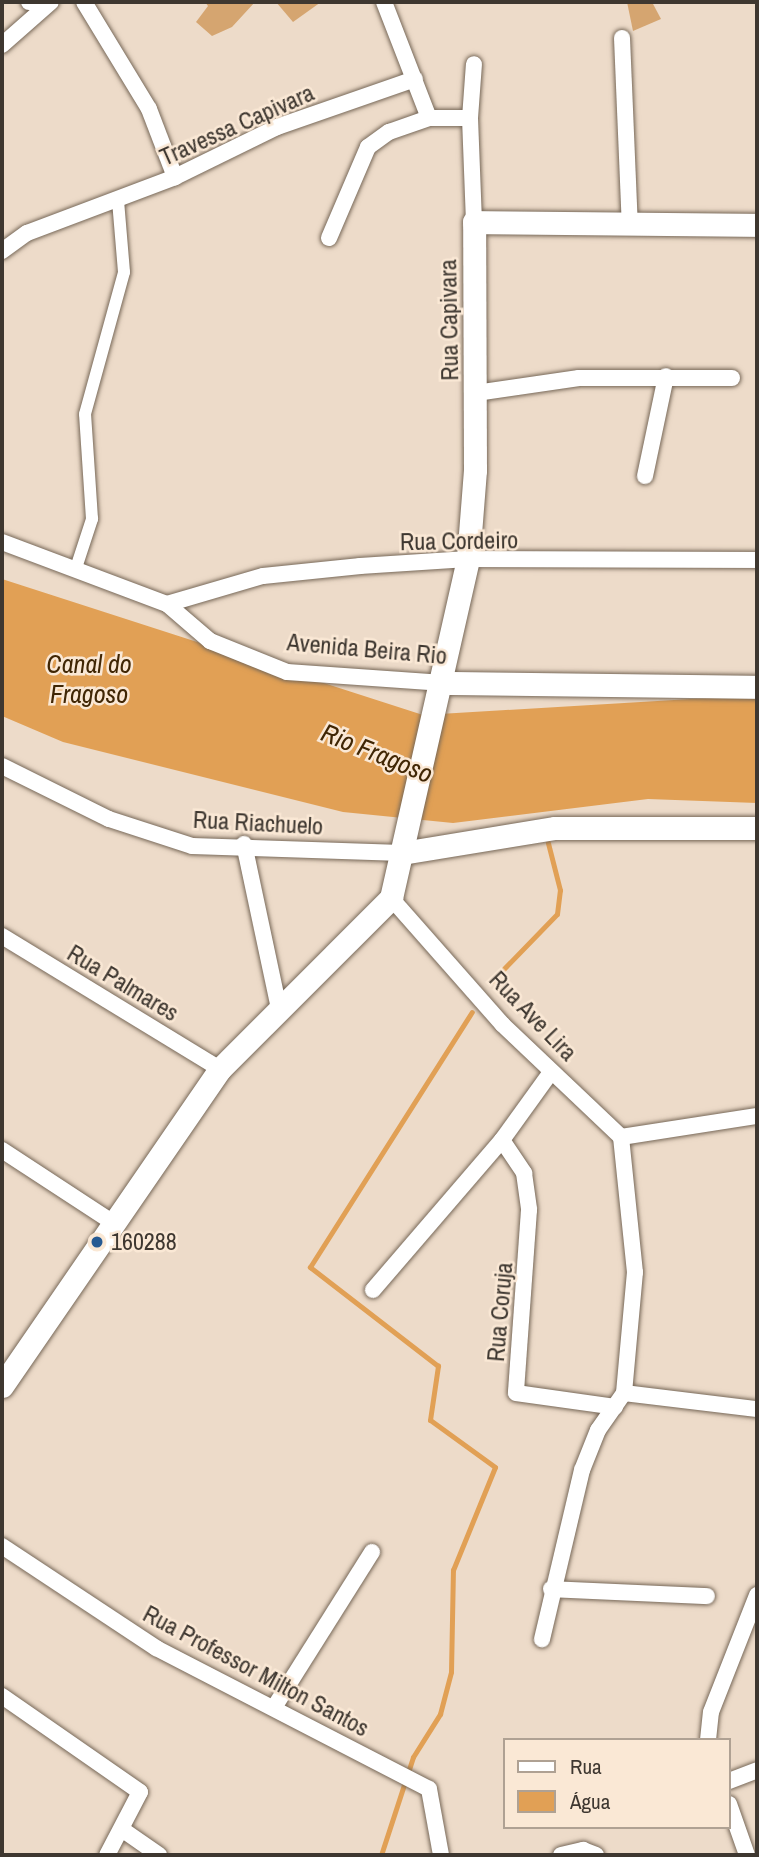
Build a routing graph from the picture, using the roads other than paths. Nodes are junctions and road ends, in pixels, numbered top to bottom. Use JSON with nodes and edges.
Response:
{"nodes":[{"id":1,"x":29,"y":2,"type":"edge"},
{"id":2,"x":40,"y":2,"type":"edge"},
{"id":3,"x":51,"y":2,"type":"edge"},
{"id":4,"x":84,"y":2,"type":"edge"},
{"id":5,"x":384,"y":2,"type":"edge"},
{"id":6,"x":622,"y":38,"type":"dead end"},
{"id":7,"x":2,"y":45,"type":"edge"},
{"id":8,"x":474,"y":64,"type":"dead end"},
{"id":9,"x":415,"y":79,"type":"junction"},
{"id":10,"x":429,"y":118,"type":"junction"},
{"id":11,"x":470,"y":118,"type":"junction"},
{"id":12,"x":175,"y":177,"type":"junction"},
{"id":13,"x":118,"y":201,"type":"junction"},
{"id":14,"x":474,"y":222,"type":"junction"},
{"id":15,"x":757,"y":225,"type":"edge"},
{"id":16,"x":630,"y":227,"type":"junction"},
{"id":17,"x":329,"y":238,"type":"dead end"},
{"id":18,"x":2,"y":251,"type":"edge"},
{"id":19,"x":666,"y":376,"type":"junction"},
{"id":20,"x":732,"y":378,"type":"dead end"},
{"id":21,"x":476,"y":393,"type":"junction"},
{"id":22,"x":645,"y":476,"type":"dead end"},
{"id":23,"x":2,"y":542,"type":"edge"},
{"id":24,"x":468,"y":559,"type":"junction"},
{"id":25,"x":757,"y":560,"type":"edge"},
{"id":26,"x":76,"y":568,"type":"junction"},
{"id":27,"x":167,"y":604,"type":"junction"},
{"id":28,"x":757,"y":687,"type":"edge"},
{"id":29,"x":441,"y":693,"type":"junction"},
{"id":30,"x":4,"y":772,"type":"edge"},
{"id":31,"x":757,"y":828,"type":"edge"},
{"id":32,"x":244,"y":844,"type":"junction"},
{"id":33,"x":403,"y":846,"type":"junction"},
{"id":34,"x":391,"y":898,"type":"junction"},
{"id":35,"x":2,"y":936,"type":"edge"},
{"id":36,"x":279,"y":1008,"type":"junction"},
{"id":37,"x":220,"y":1069,"type":"junction"},
{"id":38,"x":551,"y":1072,"type":"junction"},
{"id":39,"x":757,"y":1116,"type":"edge"},
{"id":40,"x":621,"y":1137,"type":"junction"},
{"id":41,"x":502,"y":1140,"type":"junction"},
{"id":42,"x":2,"y":1150,"type":"edge"},
{"id":43,"x":115,"y":1224,"type":"junction"},
{"id":44,"x":373,"y":1290,"type":"dead end"},
{"id":45,"x":6,"y":1373,"type":"edge"},
{"id":46,"x":619,"y":1400,"type":"junction"},
{"id":47,"x":757,"y":1409,"type":"edge"},
{"id":48,"x":2,"y":1546,"type":"edge"},
{"id":49,"x":372,"y":1552,"type":"dead end"},
{"id":50,"x":551,"y":1589,"type":"junction"},
{"id":51,"x":757,"y":1595,"type":"edge"},
{"id":52,"x":707,"y":1596,"type":"dead end"},
{"id":53,"x":542,"y":1639,"type":"dead end"},
{"id":54,"x":2,"y":1696,"type":"edge"},
{"id":55,"x":275,"y":1706,"type":"junction"},
{"id":56,"x":708,"y":1738,"type":"edge"},
{"id":57,"x":757,"y":1770,"type":"edge"},
{"id":58,"x":731,"y":1780,"type":"edge"},
{"id":59,"x":731,"y":1810,"type":"edge"},
{"id":60,"x":123,"y":1830,"type":"junction"},
{"id":61,"x":107,"y":1855,"type":"edge"},
{"id":62,"x":159,"y":1855,"type":"edge"},
{"id":63,"x":441,"y":1855,"type":"edge"},
{"id":64,"x":561,"y":1855,"type":"edge"},
{"id":65,"x":596,"y":1855,"type":"edge"},
{"id":66,"x":747,"y":1855,"type":"edge"}],
"edges":[{"from":1,"to":2,"type":"street"},
{"from":3,"to":7,"type":"street"},
{"from":4,"to":12,"type":"street"},
{"from":5,"to":9,"type":"street"},
{"from":6,"to":16,"type":"street"},
{"from":8,"to":11,"type":"street","name":"Rua Capivara"},
{"from":9,"to":10,"type":"street"},
{"from":9,"to":12,"type":"street","name":"Travessa Capivara"},
{"from":10,"to":11,"type":"street"},
{"from":10,"to":17,"type":"street"},
{"from":11,"to":14,"type":"street","name":"Rua Capivara"},
{"from":12,"to":13,"type":"street","name":"Travessa Capivara"},
{"from":13,"to":18,"type":"street","name":"Travessa Capivara"},
{"from":13,"to":26,"type":"street"},
{"from":14,"to":16,"type":"main road"},
{"from":14,"to":21,"type":"main road","name":"Rua Capivara"},
{"from":15,"to":16,"type":"main road"},
{"from":19,"to":20,"type":"street"},
{"from":19,"to":21,"type":"street"},
{"from":19,"to":22,"type":"street"},
{"from":21,"to":24,"type":"main road","name":"Rua Capivara"},
{"from":23,"to":26,"type":"street","name":"Avenida Beira Rio"},
{"from":24,"to":25,"type":"street","name":"Rua Cordeiro"},
{"from":24,"to":27,"type":"street","name":"Rua Cordeiro"},
{"from":24,"to":29,"type":"main road","name":"Rua Capivara"},
{"from":26,"to":27,"type":"street","name":"Avenida Beira Rio"},
{"from":27,"to":29,"type":"street","name":"Avenida Beira Rio"},
{"from":28,"to":29,"type":"main road","name":"Avenida Beira Rio"},
{"from":29,"to":33,"type":"main road"},
{"from":30,"to":32,"type":"street","name":"Rua Riachuelo"},
{"from":31,"to":33,"type":"main road"},
{"from":32,"to":33,"type":"street","name":"Rua Riachuelo"},
{"from":32,"to":36,"type":"street"},
{"from":33,"to":34,"type":"main road"},
{"from":34,"to":36,"type":"main road"},
{"from":34,"to":38,"type":"street","name":"Rua Ave Lira"},
{"from":35,"to":37,"type":"street","name":"Rua Palmares"},
{"from":36,"to":37,"type":"main road"},
{"from":37,"to":43,"type":"main road"},
{"from":38,"to":40,"type":"street","name":"Rua Ave Lira"},
{"from":38,"to":41,"type":"street"},
{"from":39,"to":40,"type":"street"},
{"from":40,"to":46,"type":"street"},
{"from":41,"to":44,"type":"street"},
{"from":41,"to":46,"type":"street","name":"Rua Coruja"},
{"from":42,"to":43,"type":"street"},
{"from":43,"to":45,"type":"main road"},
{"from":46,"to":47,"type":"street"},
{"from":46,"to":50,"type":"street"},
{"from":48,"to":55,"type":"street","name":"Rua Professor Milton Santos"},
{"from":49,"to":55,"type":"street"},
{"from":50,"to":52,"type":"street"},
{"from":50,"to":53,"type":"street"},
{"from":51,"to":56,"type":"street"},
{"from":54,"to":60,"type":"street"},
{"from":55,"to":63,"type":"street","name":"Rua Professor Milton Santos"},
{"from":57,"to":58,"type":"street"},
{"from":59,"to":66,"type":"street"},
{"from":60,"to":61,"type":"street"},
{"from":60,"to":62,"type":"street"},
{"from":64,"to":65,"type":"street"}]}
